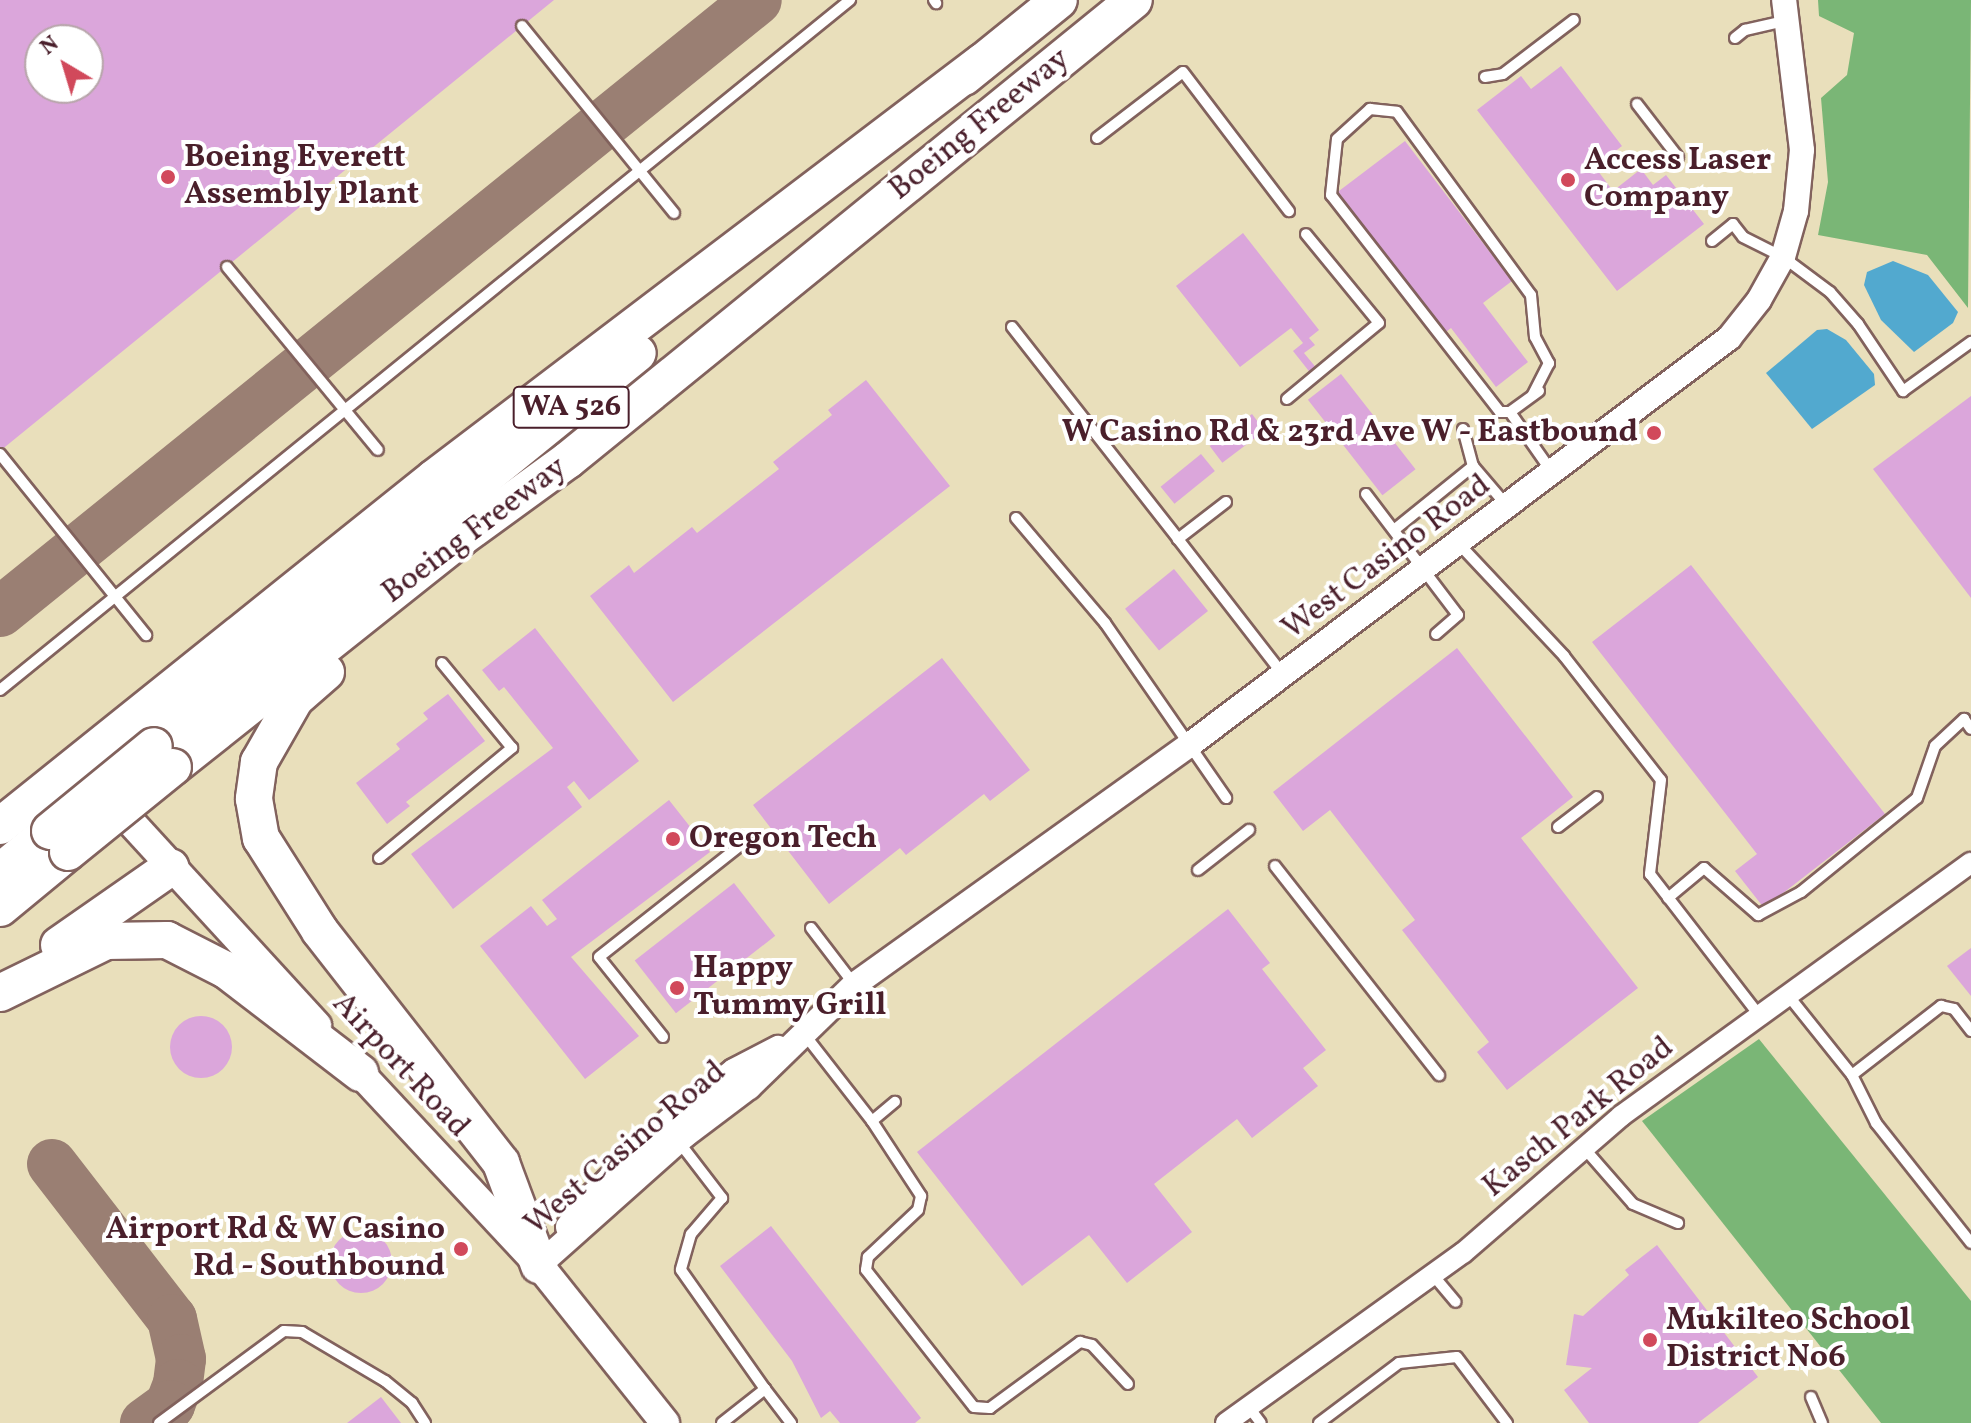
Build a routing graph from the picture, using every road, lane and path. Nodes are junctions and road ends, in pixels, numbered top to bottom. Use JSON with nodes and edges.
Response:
{"nodes":[{"id":1,"x":850,"y":0,"type":"edge"},
{"id":2,"x":1059,"y":0,"type":"edge"},
{"id":3,"x":1133,"y":2,"type":"edge"},
{"id":4,"x":1785,"y":10,"type":"edge"},
{"id":5,"x":1574,"y":20,"type":"dead end"},
{"id":6,"x":522,"y":26,"type":"dead end"},
{"id":7,"x":1735,"y":38,"type":"dead end"},
{"id":8,"x":982,"y":62,"type":"junction"},
{"id":9,"x":1485,"y":77,"type":"dead end"},
{"id":10,"x":1637,"y":104,"type":"dead end"},
{"id":11,"x":1097,"y":138,"type":"dead end"},
{"id":12,"x":1678,"y":157,"type":"dead end"},
{"id":13,"x":641,"y":170,"type":"junction"},
{"id":14,"x":1289,"y":211,"type":"dead end"},
{"id":15,"x":674,"y":213,"type":"dead end"},
{"id":16,"x":1306,"y":234,"type":"dead end"},
{"id":17,"x":1712,"y":241,"type":"dead end"},
{"id":18,"x":1783,"y":257,"type":"junction"},
{"id":19,"x":227,"y":267,"type":"dead end"},
{"id":20,"x":1012,"y":327,"type":"dead end"},
{"id":21,"x":1971,"y":342,"type":"edge"},
{"id":22,"x":1287,"y":399,"type":"dead end"},
{"id":23,"x":345,"y":409,"type":"junction"},
{"id":24,"x":1510,"y":412,"type":"junction"},
{"id":25,"x":1463,"y":429,"type":"dead end"},
{"id":26,"x":378,"y":450,"type":"dead end"},
{"id":27,"x":0,"y":454,"type":"edge"},
{"id":28,"x":568,"y":460,"type":"junction"},
{"id":29,"x":1473,"y":466,"type":"junction"},
{"id":30,"x":1553,"y":473,"type":"junction"},
{"id":31,"x":1366,"y":494,"type":"dead end"},
{"id":32,"x":1226,"y":502,"type":"dead end"},
{"id":33,"x":1508,"y":507,"type":"junction"},
{"id":34,"x":1016,"y":518,"type":"dead end"},
{"id":35,"x":1394,"y":530,"type":"junction"},
{"id":36,"x":1178,"y":539,"type":"junction"},
{"id":37,"x":1459,"y":544,"type":"junction"},
{"id":38,"x":1425,"y":569,"type":"junction"},
{"id":39,"x":117,"y":596,"type":"junction"},
{"id":40,"x":1436,"y":634,"type":"dead end"},
{"id":41,"x":146,"y":635,"type":"dead end"},
{"id":42,"x":442,"y":663,"type":"dead end"},
{"id":43,"x":1283,"y":675,"type":"junction"},
{"id":44,"x":0,"y":690,"type":"edge"},
{"id":45,"x":1971,"y":729,"type":"edge"},
{"id":46,"x":1188,"y":746,"type":"junction"},
{"id":47,"x":163,"y":757,"type":"junction"},
{"id":48,"x":76,"y":762,"type":"junction"},
{"id":49,"x":1597,"y":797,"type":"dead end"},
{"id":50,"x":1226,"y":798,"type":"dead end"},
{"id":51,"x":0,"y":826,"type":"edge"},
{"id":52,"x":1558,"y":827,"type":"dead end"},
{"id":53,"x":1249,"y":830,"type":"dead end"},
{"id":54,"x":746,"y":841,"type":"dead end"},
{"id":55,"x":59,"y":842,"type":"junction"},
{"id":56,"x":379,"y":858,"type":"dead end"},
{"id":57,"x":1971,"y":863,"type":"edge"},
{"id":58,"x":1275,"y":866,"type":"dead end"},
{"id":59,"x":171,"y":867,"type":"junction"},
{"id":60,"x":1198,"y":870,"type":"dead end"},
{"id":61,"x":0,"y":872,"type":"edge"},
{"id":62,"x":1668,"y":898,"type":"junction"},
{"id":63,"x":0,"y":908,"type":"edge"},
{"id":64,"x":811,"y":928,"type":"dead end"},
{"id":65,"x":854,"y":985,"type":"junction"},
{"id":66,"x":3,"y":991,"type":"edge"},
{"id":67,"x":1787,"y":994,"type":"junction"},
{"id":68,"x":1759,"y":1015,"type":"junction"},
{"id":69,"x":1971,"y":1031,"type":"edge"},
{"id":70,"x":799,"y":1036,"type":"junction"},
{"id":71,"x":663,"y":1037,"type":"dead end"},
{"id":72,"x":360,"y":1073,"type":"junction"},
{"id":73,"x":1439,"y":1075,"type":"dead end"},
{"id":74,"x":1852,"y":1075,"type":"junction"},
{"id":75,"x":895,"y":1102,"type":"dead end"},
{"id":76,"x":872,"y":1121,"type":"junction"},
{"id":77,"x":678,"y":1141,"type":"junction"},
{"id":78,"x":1584,"y":1148,"type":"junction"},
{"id":79,"x":1678,"y":1223,"type":"dead end"},
{"id":80,"x":1971,"y":1243,"type":"edge"},
{"id":81,"x":539,"y":1265,"type":"junction"},
{"id":82,"x":1433,"y":1275,"type":"junction"},
{"id":83,"x":1456,"y":1302,"type":"dead end"},
{"id":84,"x":1128,"y":1384,"type":"dead end"},
{"id":85,"x":765,"y":1389,"type":"junction"},
{"id":86,"x":1811,"y":1397,"type":"dead end"},
{"id":87,"x":1248,"y":1406,"type":"junction"},
{"id":88,"x":159,"y":1423,"type":"edge"},
{"id":89,"x":425,"y":1423,"type":"edge"},
{"id":90,"x":665,"y":1423,"type":"edge"},
{"id":91,"x":722,"y":1423,"type":"edge"},
{"id":92,"x":791,"y":1423,"type":"edge"},
{"id":93,"x":1226,"y":1423,"type":"edge"},
{"id":94,"x":1261,"y":1423,"type":"edge"},
{"id":95,"x":1319,"y":1423,"type":"edge"},
{"id":96,"x":1507,"y":1423,"type":"edge"},
{"id":97,"x":1822,"y":1423,"type":"edge"}],
"edges":[{"from":1,"to":13,"type":"lane"},
{"from":2,"to":8,"type":"highway","name":"Boeing Freeway","number":"WA 526"},
{"from":3,"to":28,"type":"highway","name":"Boeing Freeway","number":"WA 526"},
{"from":4,"to":7,"type":"lane"},
{"from":4,"to":18,"type":"street","name":"West Casino Road"},
{"from":5,"to":9,"type":"lane"},
{"from":6,"to":13,"type":"lane"},
{"from":8,"to":47,"type":"highway","name":"Boeing Freeway","number":"WA 526"},
{"from":8,"to":48,"type":"highway"},
{"from":10,"to":12,"type":"lane"},
{"from":11,"to":14,"type":"lane"},
{"from":13,"to":15,"type":"lane"},
{"from":13,"to":23,"type":"lane"},
{"from":16,"to":22,"type":"lane"},
{"from":17,"to":18,"type":"lane"},
{"from":18,"to":21,"type":"lane"},
{"from":18,"to":30,"type":"street","name":"West Casino Road"},
{"from":19,"to":23,"type":"lane"},
{"from":20,"to":36,"type":"lane"},
{"from":23,"to":26,"type":"lane"},
{"from":23,"to":39,"type":"lane"},
{"from":24,"to":24,"type":"lane"},
{"from":24,"to":30,"type":"lane"},
{"from":25,"to":29,"type":"lane"},
{"from":27,"to":39,"type":"lane"},
{"from":28,"to":47,"type":"highway","name":"Boeing Freeway","number":"WA 526"},
{"from":28,"to":81,"type":"highway"},
{"from":29,"to":33,"type":"lane"},
{"from":29,"to":35,"type":"lane"},
{"from":30,"to":33,"type":"street","name":"West Casino Road"},
{"from":31,"to":35,"type":"lane"},
{"from":32,"to":36,"type":"lane"},
{"from":33,"to":37,"type":"street","name":"West Casino Road"},
{"from":34,"to":46,"type":"lane"},
{"from":35,"to":38,"type":"lane"},
{"from":36,"to":43,"type":"lane"},
{"from":37,"to":38,"type":"street","name":"West Casino Road"},
{"from":37,"to":62,"type":"lane"},
{"from":38,"to":40,"type":"lane"},
{"from":38,"to":43,"type":"street","name":"West Casino Road"},
{"from":39,"to":41,"type":"lane"},
{"from":39,"to":44,"type":"lane"},
{"from":42,"to":56,"type":"lane"},
{"from":43,"to":46,"type":"street","name":"West Casino Road"},
{"from":45,"to":62,"type":"lane"},
{"from":46,"to":50,"type":"lane"},
{"from":46,"to":65,"type":"street","name":"West Casino Road"},
{"from":47,"to":55,"type":"highway","name":"Boeing Freeway","number":"WA 526","bridge":true},
{"from":48,"to":51,"type":"highway"},
{"from":48,"to":59,"type":"main road","name":"Airport Road"},
{"from":49,"to":52,"type":"lane"},
{"from":53,"to":60,"type":"lane"},
{"from":54,"to":71,"type":"lane"},
{"from":55,"to":61,"type":"highway","name":"Boeing Freeway","number":"WA 526"},
{"from":55,"to":63,"type":"highway","name":"Boeing Freeway","number":"WA 526"},
{"from":57,"to":67,"type":"street","name":"Kasch Park Road"},
{"from":58,"to":73,"type":"lane"},
{"from":59,"to":66,"type":"highway"},
{"from":59,"to":72,"type":"main road","name":"Airport Road"},
{"from":62,"to":68,"type":"lane"},
{"from":64,"to":65,"type":"lane"},
{"from":65,"to":70,"type":"street","name":"West Casino Road"},
{"from":66,"to":72,"type":"highway"},
{"from":67,"to":68,"type":"street","name":"Kasch Park Road"},
{"from":67,"to":74,"type":"lane"},
{"from":68,"to":78,"type":"street","name":"Kasch Park Road"},
{"from":69,"to":74,"type":"lane"},
{"from":70,"to":76,"type":"lane"},
{"from":70,"to":77,"type":"street","name":"West Casino Road"},
{"from":70,"to":81,"type":"street","name":"West Casino Road"},
{"from":72,"to":81,"type":"main road","name":"Airport Road"},
{"from":74,"to":80,"type":"lane"},
{"from":75,"to":76,"type":"lane"},
{"from":76,"to":84,"type":"lane"},
{"from":77,"to":81,"type":"street","name":"West Casino Road"},
{"from":77,"to":85,"type":"lane"},
{"from":78,"to":79,"type":"lane"},
{"from":78,"to":82,"type":"street","name":"Kasch Park Road"},
{"from":81,"to":90,"type":"main road","name":"Airport Road"},
{"from":82,"to":83,"type":"lane"},
{"from":82,"to":87,"type":"street","name":"Kasch Park Road"},
{"from":85,"to":91,"type":"lane"},
{"from":85,"to":92,"type":"lane"},
{"from":86,"to":97,"type":"lane"},
{"from":87,"to":93,"type":"street","name":"Kasch Park Road"},
{"from":87,"to":94,"type":"lane"},
{"from":88,"to":89,"type":"lane"},
{"from":95,"to":96,"type":"lane"}]}
